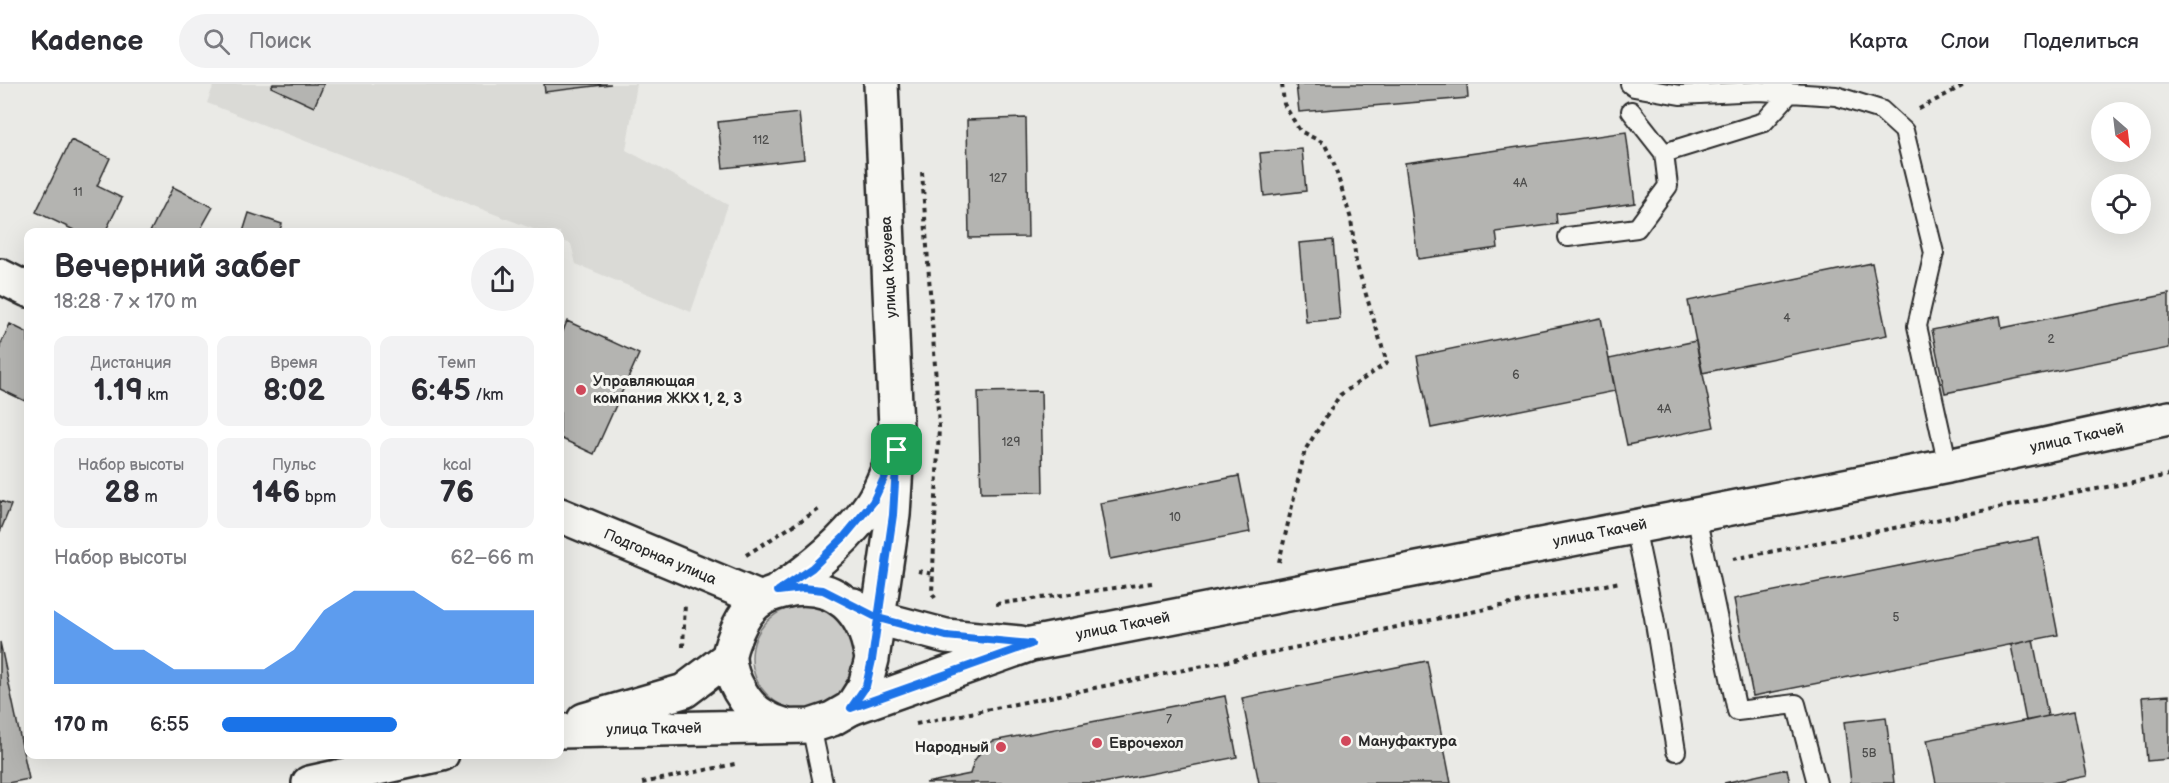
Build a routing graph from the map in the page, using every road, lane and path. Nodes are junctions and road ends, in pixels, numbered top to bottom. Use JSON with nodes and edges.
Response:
{"nodes":[{"id":1,"x":881,"y":84,"type":"edge"},
{"id":2,"x":1282,"y":84,"type":"edge"},
{"id":3,"x":1630,"y":84,"type":"edge"},
{"id":4,"x":1966,"y":84,"type":"edge"},
{"id":5,"x":1790,"y":93,"type":"junction"},
{"id":6,"x":1631,"y":111,"type":"dead end"},
{"id":7,"x":1894,"y":122,"type":"junction"},
{"id":8,"x":1664,"y":153,"type":"junction"},
{"id":9,"x":922,"y":166,"type":"dead end"},
{"id":10,"x":1568,"y":237,"type":"dead end"},
{"id":11,"x":0,"y":276,"type":"edge"},
{"id":12,"x":24,"y":288,"type":"edge"},
{"id":13,"x":2169,"y":418,"type":"edge"},
{"id":14,"x":897,"y":450,"type":"junction"},
{"id":15,"x":1948,"y":466,"type":"junction"},
{"id":16,"x":2169,"y":475,"type":"edge"},
{"id":17,"x":828,"y":504,"type":"dead end"},
{"id":18,"x":1696,"y":515,"type":"junction"},
{"id":19,"x":564,"y":517,"type":"edge"},
{"id":20,"x":1635,"y":527,"type":"junction"},
{"id":21,"x":738,"y":556,"type":"dead end"},
{"id":22,"x":1706,"y":564,"type":"junction"},
{"id":23,"x":1278,"y":565,"type":"dead end"},
{"id":24,"x":696,"y":571,"type":"junction"},
{"id":25,"x":1644,"y":577,"type":"junction"},
{"id":26,"x":769,"y":595,"type":"junction"},
{"id":27,"x":840,"y":598,"type":"junction"},
{"id":28,"x":938,"y":603,"type":"dead end"},
{"id":29,"x":878,"y":618,"type":"junction"},
{"id":30,"x":1031,"y":644,"type":"junction"},
{"id":31,"x":729,"y":657,"type":"junction"},
{"id":32,"x":872,"y":660,"type":"junction"},
{"id":33,"x":684,"y":691,"type":"junction"},
{"id":34,"x":851,"y":708,"type":"junction"},
{"id":35,"x":915,"y":724,"type":"dead end"},
{"id":36,"x":798,"y":725,"type":"junction"},
{"id":37,"x":564,"y":728,"type":"edge"},
{"id":38,"x":564,"y":729,"type":"edge"},
{"id":39,"x":686,"y":729,"type":"junction"},
{"id":40,"x":1676,"y":751,"type":"dead end"},
{"id":41,"x":419,"y":759,"type":"edge"},
{"id":42,"x":741,"y":763,"type":"dead end"},
{"id":43,"x":689,"y":773,"type":"junction"},
{"id":44,"x":309,"y":783,"type":"edge"},
{"id":45,"x":642,"y":783,"type":"edge"},
{"id":46,"x":823,"y":783,"type":"edge"},
{"id":47,"x":1817,"y":783,"type":"edge"}],
"edges":[{"from":1,"to":14,"type":"street","name":"улица Козуева"},
{"from":2,"to":23,"type":"path"},
{"from":3,"to":5,"type":"lane"},
{"from":4,"to":7,"type":"path"},
{"from":5,"to":7,"type":"lane"},
{"from":5,"to":8,"type":"lane"},
{"from":6,"to":8,"type":"lane"},
{"from":7,"to":15,"type":"lane"},
{"from":8,"to":10,"type":"lane"},
{"from":9,"to":28,"type":"path"},
{"from":11,"to":12,"type":"street"},
{"from":13,"to":15,"type":"street","name":"улица Ткачей"},
{"from":14,"to":26,"type":"street","name":"улица Козуева"},
{"from":14,"to":29,"type":"street","name":"улица Козуева"},
{"from":15,"to":18,"type":"street","name":"улица Ткачей"},
{"from":16,"to":22,"type":"path"},
{"from":17,"to":21,"type":"path"},
{"from":18,"to":20,"type":"street","name":"улица Ткачей"},
{"from":18,"to":22,"type":"lane"},
{"from":19,"to":24,"type":"street","name":"Подгорная улица"},
{"from":20,"to":25,"type":"lane"},
{"from":20,"to":30,"type":"street","name":"улица Ткачей"},
{"from":22,"to":47,"type":"lane"},
{"from":24,"to":26,"type":"street","name":"Подгорная улица"},
{"from":24,"to":33,"type":"path"},
{"from":25,"to":35,"type":"path"},
{"from":25,"to":40,"type":"lane"},
{"from":26,"to":27,"type":"street"},
{"from":26,"to":31,"type":"street"},
{"from":27,"to":29,"type":"street","name":"улица Ткачей"},
{"from":27,"to":32,"type":"street"},
{"from":29,"to":30,"type":"street","name":"улица Ткачей"},
{"from":29,"to":32,"type":"street","name":"улица Козуева"},
{"from":30,"to":34,"type":"street","name":"улица Ткачей"},
{"from":31,"to":33,"type":"street","name":"улица Ткачей"},
{"from":31,"to":36,"type":"street"},
{"from":32,"to":34,"type":"street"},
{"from":33,"to":37,"type":"street","name":"улица Ткачей"},
{"from":34,"to":36,"type":"street"},
{"from":36,"to":39,"type":"street","name":"улица Ткачей"},
{"from":36,"to":46,"type":"lane"},
{"from":38,"to":39,"type":"street","name":"улица Ткачей"},
{"from":39,"to":43,"type":"path"},
{"from":41,"to":44,"type":"street"},
{"from":42,"to":43,"type":"path"},
{"from":43,"to":45,"type":"path"}]}
